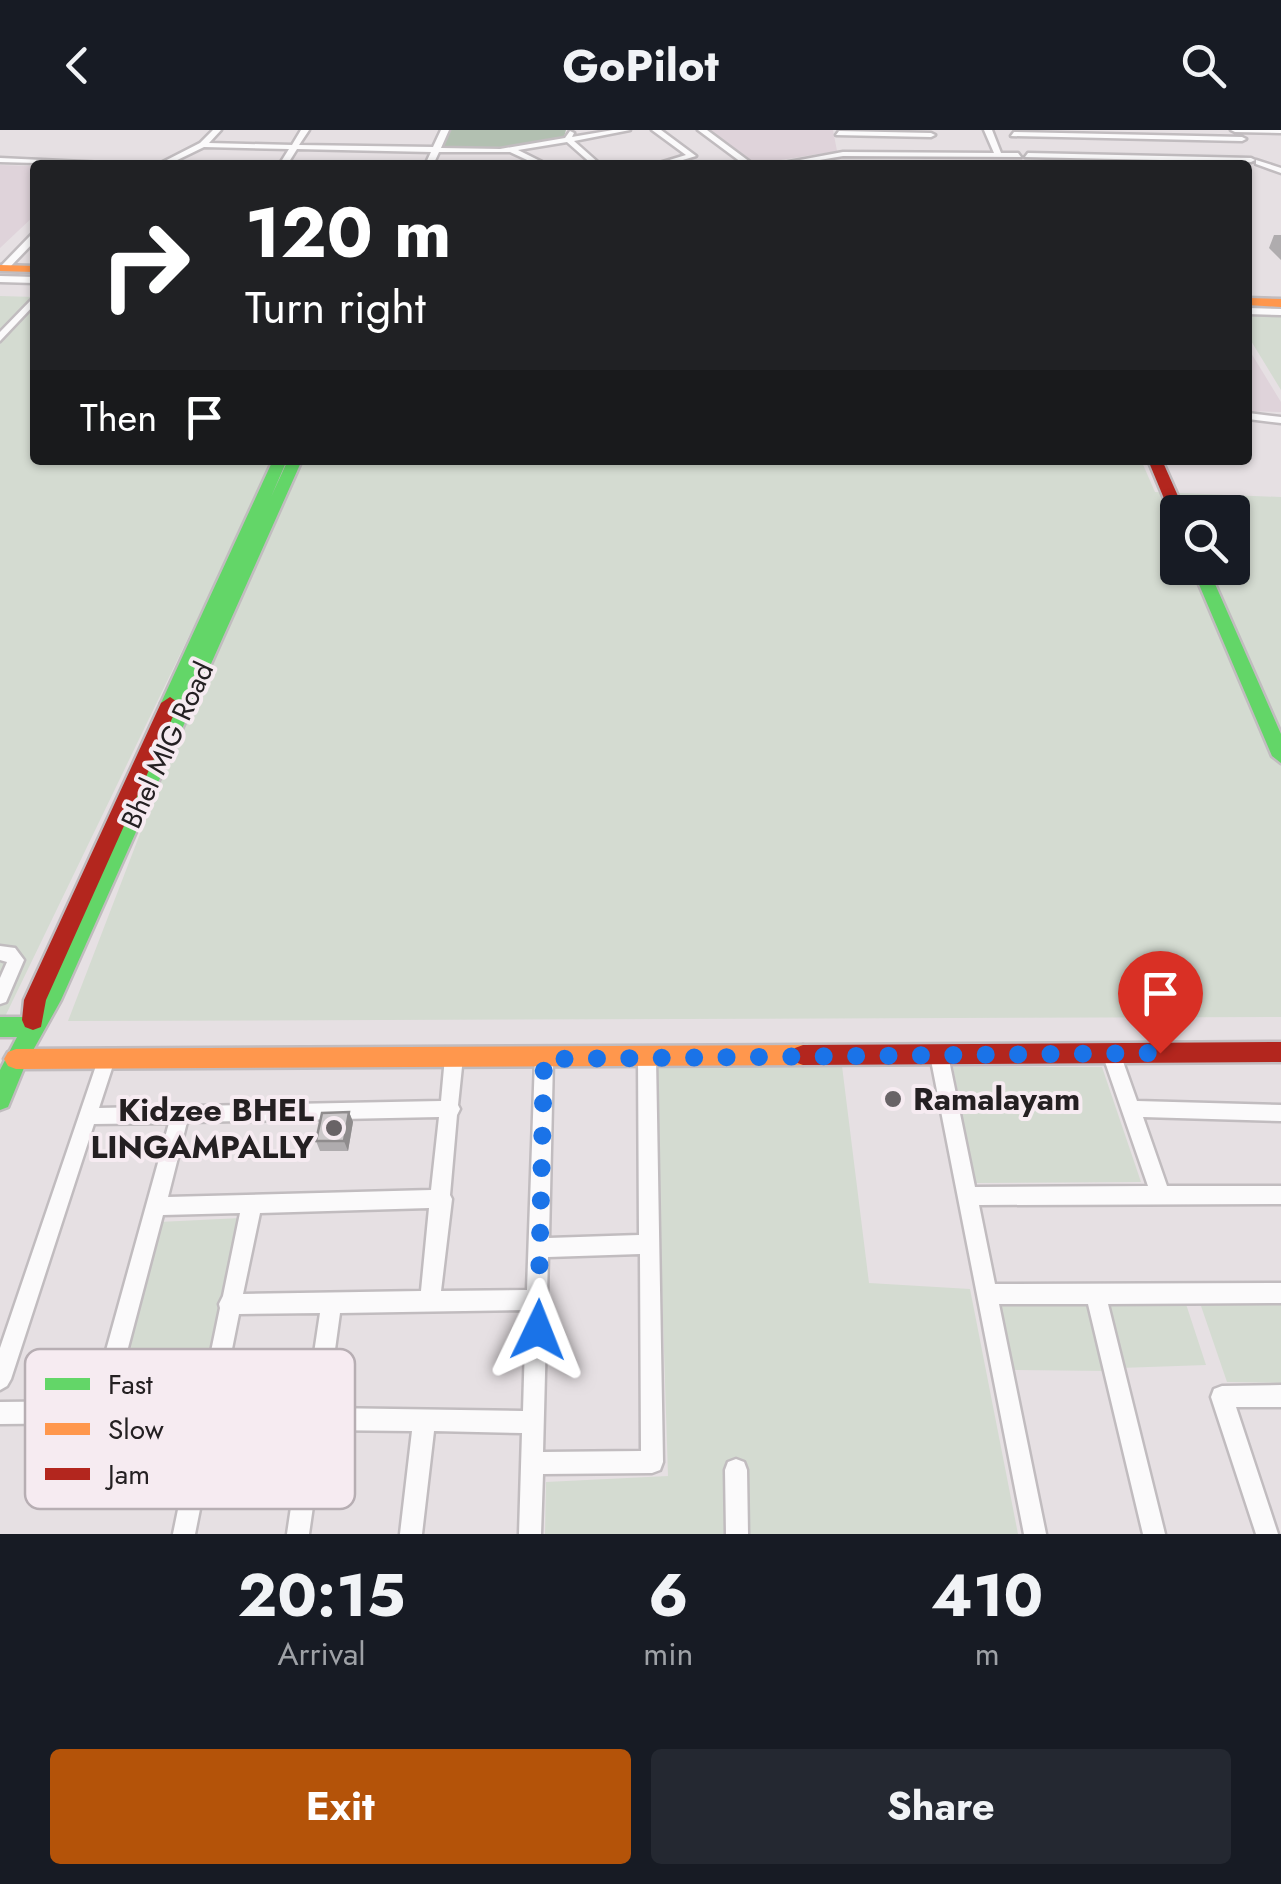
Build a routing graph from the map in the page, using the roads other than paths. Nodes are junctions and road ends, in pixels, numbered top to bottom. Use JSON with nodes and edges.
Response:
{"nodes":[{"id":1,"x":217,"y":130,"type":"edge"},
{"id":2,"x":305,"y":130,"type":"edge"},
{"id":3,"x":445,"y":130,"type":"edge"},
{"id":4,"x":626,"y":130,"type":"edge"},
{"id":5,"x":656,"y":130,"type":"edge"},
{"id":6,"x":702,"y":130,"type":"edge"},
{"id":7,"x":988,"y":130,"type":"edge"},
{"id":8,"x":1235,"y":130,"type":"edge"},
{"id":9,"x":838,"y":131,"type":"edge"},
{"id":10,"x":1281,"y":131,"type":"edge"},
{"id":11,"x":1013,"y":132,"type":"edge"},
{"id":12,"x":930,"y":133,"type":"edge"},
{"id":13,"x":569,"y":134,"type":"edge"},
{"id":14,"x":266,"y":138,"type":"dead end"},
{"id":15,"x":342,"y":139,"type":"dead end"},
{"id":16,"x":1242,"y":139,"type":"junction"},
{"id":17,"x":203,"y":145,"type":"junction"},
{"id":18,"x":259,"y":146,"type":"junction"},
{"id":19,"x":294,"y":147,"type":"junction"},
{"id":20,"x":336,"y":148,"type":"junction"},
{"id":21,"x":435,"y":150,"type":"junction"},
{"id":22,"x":512,"y":150,"type":"junction"},
{"id":23,"x":500,"y":151,"type":"junction"},
{"id":24,"x":844,"y":154,"type":"junction"},
{"id":25,"x":938,"y":156,"type":"junction"},
{"id":26,"x":999,"y":156,"type":"junction"},
{"id":27,"x":1024,"y":157,"type":"edge"},
{"id":28,"x":1070,"y":157,"type":"junction"},
{"id":29,"x":0,"y":160,"type":"edge"},
{"id":30,"x":172,"y":160,"type":"edge"},
{"id":31,"x":286,"y":160,"type":"edge"},
{"id":32,"x":431,"y":160,"type":"edge"},
{"id":33,"x":497,"y":160,"type":"edge"},
{"id":34,"x":533,"y":160,"type":"edge"},
{"id":35,"x":592,"y":160,"type":"edge"},
{"id":36,"x":676,"y":160,"type":"edge"},
{"id":37,"x":743,"y":160,"type":"edge"},
{"id":38,"x":807,"y":160,"type":"edge"},
{"id":39,"x":1073,"y":160,"type":"edge"},
{"id":40,"x":1113,"y":160,"type":"edge"},
{"id":41,"x":30,"y":161,"type":"edge"},
{"id":42,"x":1252,"y":161,"type":"edge"},
{"id":43,"x":1256,"y":161,"type":"junction"},
{"id":44,"x":1281,"y":161,"type":"edge"},
{"id":45,"x":1281,"y":171,"type":"edge"},
{"id":46,"x":30,"y":241,"type":"edge"},
{"id":47,"x":30,"y":256,"type":"edge"},
{"id":48,"x":4,"y":267,"type":"edge"},
{"id":49,"x":30,"y":273,"type":"edge"},
{"id":50,"x":1252,"y":302,"type":"edge"},
{"id":51,"x":1281,"y":302,"type":"edge"},
{"id":52,"x":30,"y":305,"type":"edge"},
{"id":53,"x":1252,"y":311,"type":"edge"},
{"id":54,"x":1281,"y":312,"type":"edge"},
{"id":55,"x":0,"y":338,"type":"edge"},
{"id":56,"x":1252,"y":416,"type":"edge"},
{"id":57,"x":1281,"y":420,"type":"edge"},
{"id":58,"x":278,"y":465,"type":"edge"},
{"id":59,"x":292,"y":465,"type":"edge"},
{"id":60,"x":1157,"y":465,"type":"edge"},
{"id":61,"x":1170,"y":495,"type":"edge"},
{"id":62,"x":1207,"y":585,"type":"edge"},
{"id":63,"x":1281,"y":756,"type":"edge"},
{"id":64,"x":0,"y":953,"type":"edge"},
{"id":65,"x":0,"y":997,"type":"edge"},
{"id":66,"x":0,"y":1027,"type":"edge"},
{"id":67,"x":32,"y":1027,"type":"junction"},
{"id":68,"x":1281,"y":1052,"type":"edge"},
{"id":69,"x":1111,"y":1054,"type":"junction"},
{"id":70,"x":939,"y":1055,"type":"junction"},
{"id":71,"x":454,"y":1058,"type":"junction"},
{"id":72,"x":646,"y":1058,"type":"junction"},
{"id":73,"x":106,"y":1059,"type":"junction"},
{"id":74,"x":544,"y":1059,"type":"junction"},
{"id":75,"x":8,"y":1060,"type":"edge"},
{"id":76,"x":0,"y":1100,"type":"edge"},
{"id":77,"x":451,"y":1109,"type":"junction"},
{"id":78,"x":1131,"y":1109,"type":"junction"},
{"id":79,"x":1281,"y":1113,"type":"edge"},
{"id":80,"x":87,"y":1116,"type":"junction"},
{"id":81,"x":180,"y":1116,"type":"junction"},
{"id":82,"x":1161,"y":1195,"type":"junction"},
{"id":83,"x":1281,"y":1195,"type":"edge"},
{"id":84,"x":967,"y":1196,"type":"junction"},
{"id":85,"x":442,"y":1199,"type":"junction"},
{"id":86,"x":252,"y":1202,"type":"junction"},
{"id":87,"x":156,"y":1206,"type":"junction"},
{"id":88,"x":649,"y":1244,"type":"junction"},
{"id":89,"x":541,"y":1248,"type":"junction"},
{"id":90,"x":1281,"y":1293,"type":"edge"},
{"id":91,"x":986,"y":1294,"type":"junction"},
{"id":92,"x":1096,"y":1294,"type":"junction"},
{"id":93,"x":538,"y":1300,"type":"junction"},
{"id":94,"x":430,"y":1301,"type":"junction"},
{"id":95,"x":229,"y":1304,"type":"junction"},
{"id":96,"x":331,"y":1304,"type":"junction"},
{"id":97,"x":117,"y":1349,"type":"edge"},
{"id":98,"x":221,"y":1349,"type":"edge"},
{"id":99,"x":324,"y":1349,"type":"edge"},
{"id":100,"x":0,"y":1379,"type":"edge"},
{"id":101,"x":1281,"y":1396,"type":"edge"},
{"id":102,"x":355,"y":1420,"type":"edge"},
{"id":103,"x":424,"y":1422,"type":"junction"},
{"id":104,"x":534,"y":1422,"type":"junction"},
{"id":105,"x":534,"y":1464,"type":"junction"},
{"id":106,"x":736,"y":1470,"type":"dead end"},
{"id":107,"x":189,"y":1509,"type":"edge"},
{"id":108,"x":301,"y":1509,"type":"edge"},
{"id":109,"x":1270,"y":1525,"type":"edge"},
{"id":110,"x":184,"y":1534,"type":"edge"},
{"id":111,"x":298,"y":1534,"type":"edge"},
{"id":112,"x":411,"y":1534,"type":"edge"},
{"id":113,"x":530,"y":1534,"type":"edge"},
{"id":114,"x":737,"y":1534,"type":"edge"},
{"id":115,"x":1035,"y":1534,"type":"edge"},
{"id":116,"x":1154,"y":1534,"type":"edge"}],
"edges":[{"from":1,"to":17,"type":"street"},
{"from":2,"to":19,"type":"street"},
{"from":3,"to":21,"type":"street"},
{"from":4,"to":13,"type":"street"},
{"from":5,"to":36,"type":"street"},
{"from":6,"to":37,"type":"street"},
{"from":7,"to":26,"type":"street"},
{"from":8,"to":10,"type":"street"},
{"from":8,"to":16,"type":"street"},
{"from":9,"to":12,"type":"street"},
{"from":9,"to":24,"type":"street"},
{"from":11,"to":16,"type":"street"},
{"from":11,"to":27,"type":"street"},
{"from":12,"to":25,"type":"street"},
{"from":13,"to":22,"type":"street"},
{"from":13,"to":35,"type":"street"},
{"from":14,"to":18,"type":"street"},
{"from":15,"to":20,"type":"street"},
{"from":16,"to":43,"type":"street"},
{"from":17,"to":18,"type":"street"},
{"from":17,"to":30,"type":"street"},
{"from":18,"to":19,"type":"street"},
{"from":19,"to":20,"type":"street"},
{"from":19,"to":31,"type":"street"},
{"from":20,"to":21,"type":"street"},
{"from":21,"to":23,"type":"street"},
{"from":21,"to":32,"type":"street"},
{"from":22,"to":23,"type":"street"},
{"from":22,"to":34,"type":"street"},
{"from":23,"to":33,"type":"street"},
{"from":24,"to":25,"type":"street"},
{"from":24,"to":38,"type":"street"},
{"from":25,"to":26,"type":"street"},
{"from":26,"to":27,"type":"street"},
{"from":27,"to":28,"type":"street"},
{"from":28,"to":39,"type":"street"},
{"from":28,"to":40,"type":"street"},
{"from":29,"to":41,"type":"street"},
{"from":42,"to":43,"type":"street"},
{"from":43,"to":44,"type":"street"},
{"from":43,"to":45,"type":"street"},
{"from":46,"to":48,"type":"street"},
{"from":47,"to":48,"type":"street"},
{"from":48,"to":49,"type":"street"},
{"from":50,"to":51,"type":"street"},
{"from":52,"to":55,"type":"street"},
{"from":53,"to":54,"type":"street"},
{"from":56,"to":57,"type":"street"},
{"from":58,"to":67,"type":"street","name":"Bhel MIG Road"},
{"from":59,"to":67,"type":"street","name":"Bhel MIG Road"},
{"from":60,"to":61,"type":"street"},
{"from":62,"to":63,"type":"street"},
{"from":64,"to":65,"type":"street"},
{"from":66,"to":67,"type":"street"},
{"from":67,"to":75,"type":"street","name":"Bhel MIG Road"},
{"from":68,"to":69,"type":"street"},
{"from":69,"to":70,"type":"street"},
{"from":69,"to":78,"type":"street"},
{"from":70,"to":72,"type":"street"},
{"from":70,"to":84,"type":"street"},
{"from":71,"to":73,"type":"street"},
{"from":71,"to":74,"type":"street"},
{"from":71,"to":77,"type":"street"},
{"from":72,"to":74,"type":"street"},
{"from":72,"to":88,"type":"street"},
{"from":73,"to":75,"type":"street"},
{"from":73,"to":80,"type":"street"},
{"from":74,"to":89,"type":"street"},
{"from":75,"to":76,"type":"street","name":"Bhel MIG Road"},
{"from":77,"to":81,"type":"street"},
{"from":77,"to":85,"type":"street"},
{"from":78,"to":79,"type":"street"},
{"from":78,"to":82,"type":"street"},
{"from":80,"to":81,"type":"street"},
{"from":80,"to":100,"type":"street"},
{"from":81,"to":87,"type":"street"},
{"from":82,"to":83,"type":"street"},
{"from":82,"to":84,"type":"street"},
{"from":84,"to":91,"type":"street"},
{"from":85,"to":86,"type":"street"},
{"from":85,"to":94,"type":"street"},
{"from":86,"to":87,"type":"street"},
{"from":86,"to":95,"type":"street"},
{"from":87,"to":97,"type":"street"},
{"from":88,"to":89,"type":"street"},
{"from":88,"to":105,"type":"street"},
{"from":89,"to":93,"type":"street"},
{"from":90,"to":92,"type":"street"},
{"from":91,"to":92,"type":"street"},
{"from":91,"to":115,"type":"street"},
{"from":92,"to":116,"type":"street"},
{"from":93,"to":94,"type":"street"},
{"from":93,"to":104,"type":"street"},
{"from":94,"to":96,"type":"street"},
{"from":95,"to":96,"type":"street"},
{"from":95,"to":98,"type":"street"},
{"from":96,"to":99,"type":"street"},
{"from":101,"to":109,"type":"street"},
{"from":102,"to":103,"type":"street"},
{"from":103,"to":104,"type":"street"},
{"from":103,"to":112,"type":"street"},
{"from":104,"to":105,"type":"street"},
{"from":105,"to":113,"type":"street"},
{"from":106,"to":114,"type":"street"},
{"from":107,"to":110,"type":"street"},
{"from":108,"to":111,"type":"street"}]}
